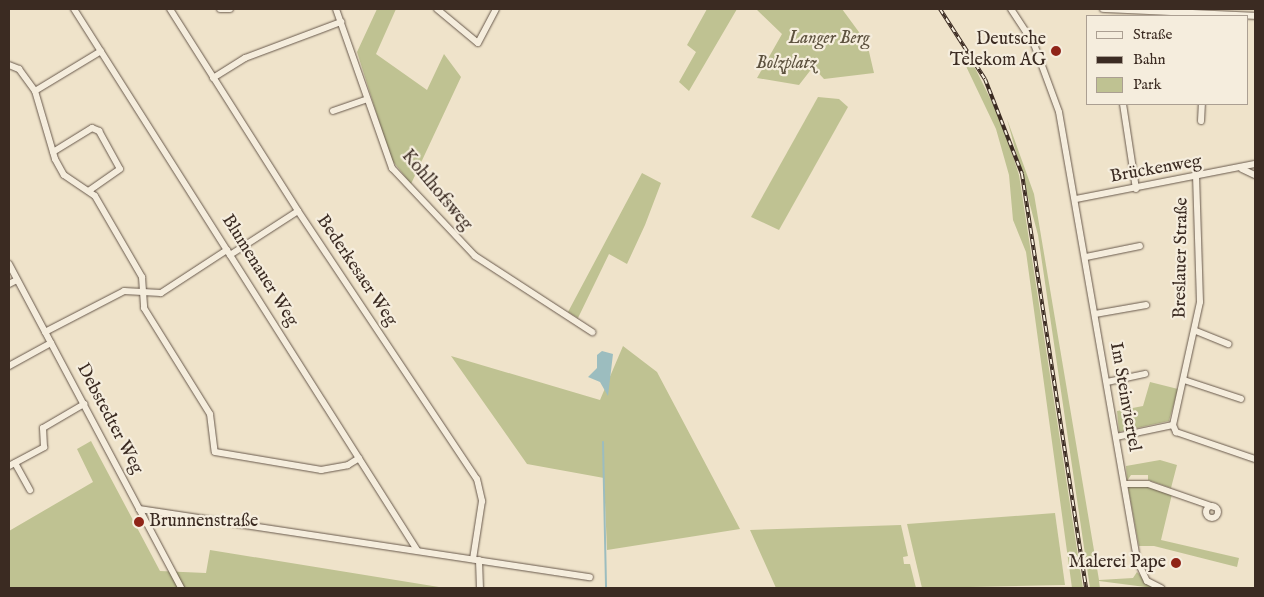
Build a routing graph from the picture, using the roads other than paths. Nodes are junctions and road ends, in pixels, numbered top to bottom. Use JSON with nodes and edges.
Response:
{"nodes":[{"id":1,"x":74,"y":9,"type":"edge"},
{"id":2,"x":170,"y":9,"type":"edge"},
{"id":3,"x":230,"y":9,"type":"edge"},
{"id":4,"x":336,"y":9,"type":"edge"},
{"id":5,"x":438,"y":9,"type":"edge"},
{"id":6,"x":496,"y":9,"type":"edge"},
{"id":7,"x":1011,"y":9,"type":"edge"},
{"id":8,"x":1103,"y":9,"type":"edge"},
{"id":9,"x":221,"y":10,"type":"edge"},
{"id":10,"x":1130,"y":12,"type":"edge"},
{"id":11,"x":1200,"y":15,"type":"edge"},
{"id":12,"x":341,"y":22,"type":"junction"},
{"id":13,"x":101,"y":51,"type":"junction"},
{"id":14,"x":9,"y":65,"type":"edge"},
{"id":15,"x":213,"y":78,"type":"junction"},
{"id":16,"x":35,"y":92,"type":"junction"},
{"id":17,"x":367,"y":99,"type":"junction"},
{"id":18,"x":1123,"y":105,"type":"edge"},
{"id":19,"x":1202,"y":105,"type":"edge"},
{"id":20,"x":333,"y":111,"type":"dead end"},
{"id":21,"x":1201,"y":121,"type":"dead end"},
{"id":22,"x":52,"y":152,"type":"junction"},
{"id":23,"x":1255,"y":164,"type":"edge"},
{"id":24,"x":1242,"y":169,"type":"junction"},
{"id":25,"x":1255,"y":175,"type":"edge"},
{"id":26,"x":1196,"y":178,"type":"junction"},
{"id":27,"x":1136,"y":189,"type":"junction"},
{"id":28,"x":89,"y":191,"type":"junction"},
{"id":29,"x":1076,"y":199,"type":"junction"},
{"id":30,"x":298,"y":212,"type":"junction"},
{"id":31,"x":1140,"y":246,"type":"dead end"},
{"id":32,"x":229,"y":252,"type":"junction"},
{"id":33,"x":1086,"y":257,"type":"junction"},
{"id":34,"x":9,"y":264,"type":"edge"},
{"id":35,"x":17,"y":280,"type":"junction"},
{"id":36,"x":9,"y":284,"type":"edge"},
{"id":37,"x":142,"y":295,"type":"junction"},
{"id":38,"x":1146,"y":305,"type":"dead end"},
{"id":39,"x":1095,"y":314,"type":"junction"},
{"id":40,"x":1196,"y":331,"type":"junction"},
{"id":41,"x":45,"y":332,"type":"junction"},
{"id":42,"x":592,"y":332,"type":"dead end"},
{"id":43,"x":51,"y":343,"type":"junction"},
{"id":44,"x":1229,"y":344,"type":"dead end"},
{"id":45,"x":9,"y":366,"type":"edge"},
{"id":46,"x":1145,"y":374,"type":"dead end"},
{"id":47,"x":1184,"y":380,"type":"junction"},
{"id":48,"x":1107,"y":382,"type":"junction"},
{"id":49,"x":1241,"y":399,"type":"dead end"},
{"id":50,"x":84,"y":404,"type":"junction"},
{"id":51,"x":1173,"y":426,"type":"junction"},
{"id":52,"x":1116,"y":437,"type":"junction"},
{"id":53,"x":359,"y":458,"type":"junction"},
{"id":54,"x":1255,"y":459,"type":"edge"},
{"id":55,"x":12,"y":464,"type":"edge"},
{"id":56,"x":1124,"y":484,"type":"junction"},
{"id":57,"x":30,"y":490,"type":"dead end"},
{"id":58,"x":1214,"y":506,"type":"dead end"},
{"id":59,"x":139,"y":509,"type":"junction"},
{"id":60,"x":417,"y":550,"type":"junction"},
{"id":61,"x":476,"y":559,"type":"junction"},
{"id":62,"x":590,"y":577,"type":"dead end"},
{"id":63,"x":181,"y":588,"type":"edge"},
{"id":64,"x":480,"y":588,"type":"edge"},
{"id":65,"x":1161,"y":588,"type":"edge"}],
"edges":[{"from":1,"to":13,"type":"street","name":"Blumenauer Weg"},
{"from":2,"to":15,"type":"street","name":"Bederkesaer Weg"},
{"from":3,"to":9,"type":"street"},
{"from":4,"to":12,"type":"street","name":"Kohlhofsweg"},
{"from":5,"to":6,"type":"street"},
{"from":7,"to":29,"type":"street","name":"Im Steinviertel"},
{"from":8,"to":10,"type":"street"},
{"from":10,"to":11,"type":"street"},
{"from":12,"to":15,"type":"street"},
{"from":12,"to":17,"type":"street","name":"Kohlhofsweg"},
{"from":13,"to":16,"type":"street"},
{"from":13,"to":32,"type":"street","name":"Blumenauer Weg"},
{"from":14,"to":16,"type":"street"},
{"from":15,"to":30,"type":"street","name":"Bederkesaer Weg"},
{"from":16,"to":22,"type":"street"},
{"from":17,"to":20,"type":"street"},
{"from":17,"to":42,"type":"street","name":"Kohlhofsweg"},
{"from":18,"to":27,"type":"street"},
{"from":19,"to":21,"type":"street"},
{"from":22,"to":28,"type":"street"},
{"from":22,"to":28,"type":"street"},
{"from":23,"to":24,"type":"street","name":"Brückenweg"},
{"from":24,"to":25,"type":"street"},
{"from":24,"to":26,"type":"street","name":"Brückenweg"},
{"from":26,"to":27,"type":"street","name":"Brückenweg"},
{"from":26,"to":40,"type":"street","name":"Breslauer Straße"},
{"from":27,"to":29,"type":"street","name":"Brückenweg"},
{"from":28,"to":37,"type":"street"},
{"from":29,"to":33,"type":"street","name":"Im Steinviertel"},
{"from":30,"to":32,"type":"street"},
{"from":30,"to":61,"type":"street","name":"Bederkesaer Weg"},
{"from":31,"to":33,"type":"street"},
{"from":32,"to":37,"type":"street"},
{"from":32,"to":53,"type":"street","name":"Blumenauer Weg"},
{"from":33,"to":39,"type":"street","name":"Im Steinviertel"},
{"from":34,"to":35,"type":"street","name":"Debstedter Weg"},
{"from":35,"to":36,"type":"street"},
{"from":35,"to":41,"type":"street","name":"Debstedter Weg"},
{"from":37,"to":41,"type":"street"},
{"from":37,"to":53,"type":"street"},
{"from":38,"to":39,"type":"street"},
{"from":39,"to":48,"type":"street","name":"Im Steinviertel"},
{"from":40,"to":44,"type":"street"},
{"from":40,"to":47,"type":"street","name":"Breslauer Straße"},
{"from":41,"to":43,"type":"street","name":"Debstedter Weg"},
{"from":43,"to":45,"type":"street"},
{"from":43,"to":50,"type":"street","name":"Debstedter Weg"},
{"from":46,"to":48,"type":"street"},
{"from":47,"to":49,"type":"street"},
{"from":47,"to":51,"type":"street","name":"Breslauer Straße"},
{"from":48,"to":52,"type":"street","name":"Im Steinviertel"},
{"from":50,"to":55,"type":"street"},
{"from":50,"to":59,"type":"street","name":"Debstedter Weg"},
{"from":51,"to":52,"type":"street"},
{"from":51,"to":54,"type":"street"},
{"from":52,"to":56,"type":"street","name":"Im Steinviertel"},
{"from":53,"to":60,"type":"street","name":"Blumenauer Weg"},
{"from":55,"to":57,"type":"street"},
{"from":56,"to":58,"type":"street"},
{"from":56,"to":65,"type":"street","name":"Im Steinviertel"},
{"from":59,"to":60,"type":"street"},
{"from":59,"to":63,"type":"street","name":"Debstedter Weg"},
{"from":60,"to":61,"type":"street"},
{"from":61,"to":62,"type":"street"},
{"from":61,"to":64,"type":"street","name":"Bederkesaer Weg"}]}
